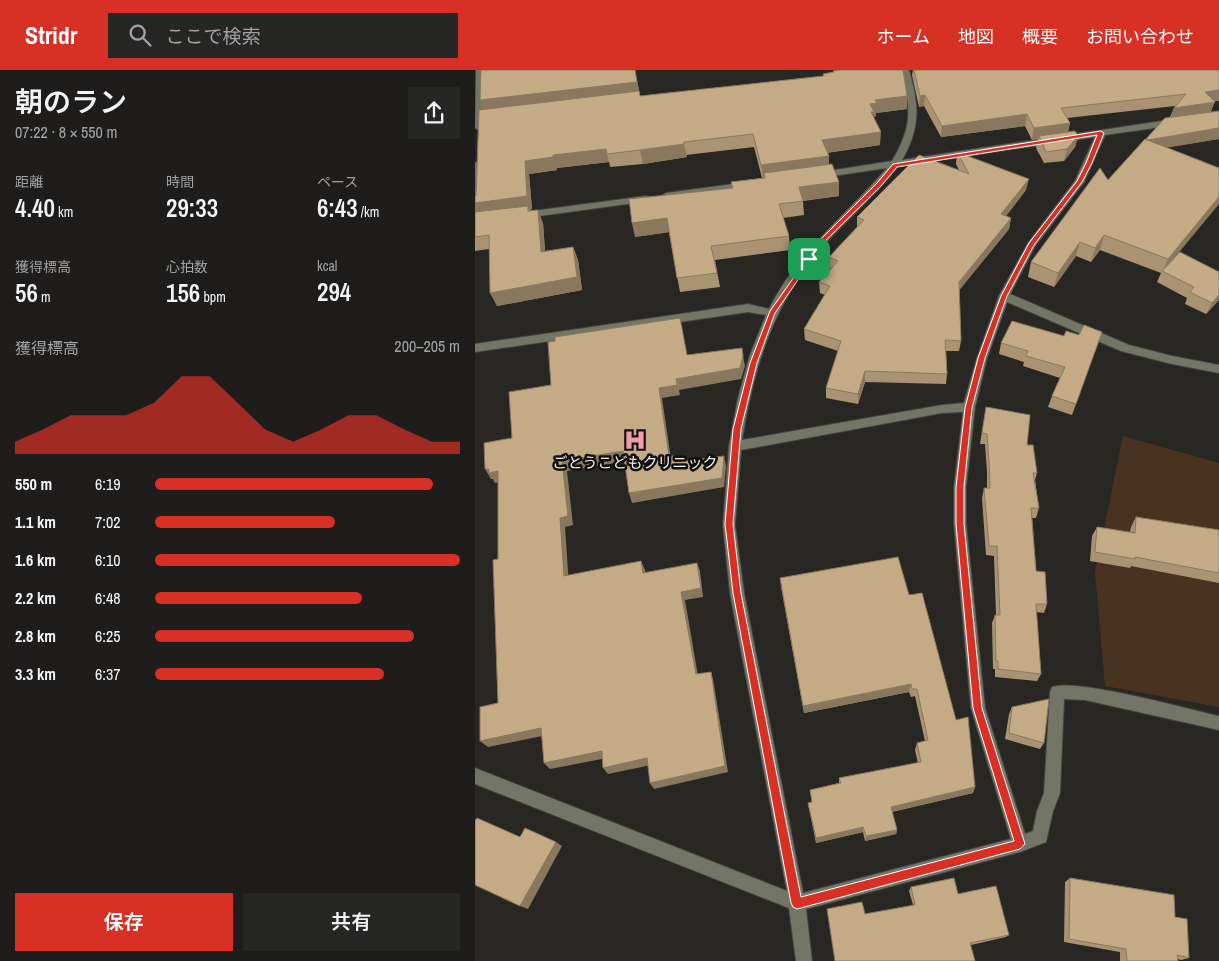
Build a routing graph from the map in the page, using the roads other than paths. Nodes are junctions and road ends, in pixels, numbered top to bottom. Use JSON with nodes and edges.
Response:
{"nodes":[{"id":1,"x":480,"y":70,"type":"edge"},
{"id":2,"x":905,"y":70,"type":"edge"},
{"id":3,"x":509,"y":116,"type":"edge"},
{"id":4,"x":477,"y":120,"type":"edge"},
{"id":5,"x":1189,"y":121,"type":"edge"},
{"id":6,"x":1101,"y":133,"type":"junction"},
{"id":7,"x":479,"y":140,"type":"edge"},
{"id":8,"x":478,"y":160,"type":"edge"},
{"id":9,"x":895,"y":165,"type":"junction"},
{"id":10,"x":807,"y":177,"type":"edge"},
{"id":11,"x":758,"y":184,"type":"edge"},
{"id":12,"x":475,"y":210,"type":"edge"},
{"id":13,"x":514,"y":216,"type":"edge"},
{"id":14,"x":1004,"y":296,"type":"junction"},
{"id":15,"x":772,"y":313,"type":"junction"},
{"id":16,"x":475,"y":348,"type":"edge"},
{"id":17,"x":1219,"y":369,"type":"edge"},
{"id":18,"x":969,"y":408,"type":"junction"},
{"id":19,"x":735,"y":446,"type":"junction"},
{"id":20,"x":1219,"y":723,"type":"edge"},
{"id":21,"x":475,"y":776,"type":"edge"},
{"id":22,"x":1020,"y":844,"type":"junction"},
{"id":23,"x":797,"y":903,"type":"junction"},
{"id":24,"x":804,"y":961,"type":"edge"}],
"edges":[{"from":1,"to":4,"type":"street"},
{"from":2,"to":9,"type":"street"},
{"from":3,"to":4,"type":"street"},
{"from":4,"to":7,"type":"street"},
{"from":5,"to":6,"type":"street"},
{"from":6,"to":9,"type":"street"},
{"from":6,"to":14,"type":"street"},
{"from":8,"to":12,"type":"street"},
{"from":9,"to":10,"type":"street"},
{"from":9,"to":15,"type":"street"},
{"from":11,"to":13,"type":"street"},
{"from":14,"to":17,"type":"street"},
{"from":14,"to":18,"type":"street"},
{"from":15,"to":16,"type":"street"},
{"from":15,"to":19,"type":"street"},
{"from":18,"to":19,"type":"street"},
{"from":18,"to":22,"type":"street"},
{"from":19,"to":23,"type":"street"},
{"from":20,"to":22,"type":"street"},
{"from":21,"to":23,"type":"street"},
{"from":22,"to":23,"type":"street"},
{"from":23,"to":24,"type":"street"}]}
